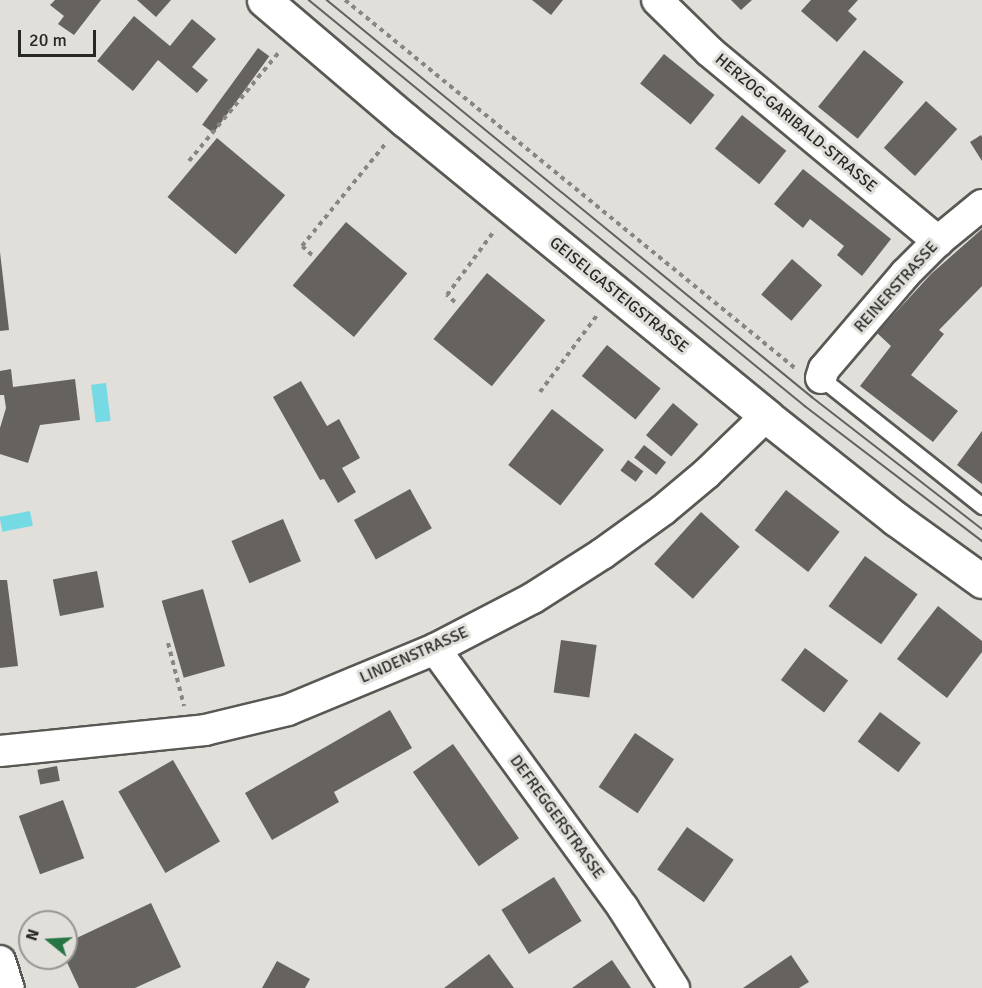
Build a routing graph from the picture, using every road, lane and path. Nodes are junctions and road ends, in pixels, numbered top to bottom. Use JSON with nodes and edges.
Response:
{"nodes":[{"id":1,"x":264,"y":0,"type":"edge"},
{"id":2,"x":345,"y":0,"type":"edge"},
{"id":3,"x":657,"y":0,"type":"edge"},
{"id":4,"x":297,"y":28,"type":"junction"},
{"id":5,"x":405,"y":120,"type":"junction"},
{"id":6,"x":189,"y":161,"type":"dead end"},
{"id":7,"x":982,"y":205,"type":"edge"},
{"id":8,"x":512,"y":208,"type":"junction"},
{"id":9,"x":938,"y":241,"type":"junction"},
{"id":10,"x":312,"y":255,"type":"dead end"},
{"id":11,"x":615,"y":292,"type":"junction"},
{"id":12,"x":455,"y":302,"type":"dead end"},
{"id":13,"x":821,"y":378,"type":"junction"},
{"id":14,"x":540,"y":392,"type":"dead end"},
{"id":15,"x":766,"y":416,"type":"junction"},
{"id":16,"x":982,"y":506,"type":"edge"},
{"id":17,"x":982,"y":581,"type":"edge"},
{"id":18,"x":168,"y":643,"type":"dead end"},
{"id":19,"x":435,"y":649,"type":"junction"},
{"id":20,"x":190,"y":731,"type":"junction"},
{"id":21,"x":0,"y":751,"type":"edge"},
{"id":22,"x":0,"y":962,"type":"edge"},
{"id":23,"x":9,"y":988,"type":"edge"},
{"id":24,"x":674,"y":988,"type":"edge"}],
"edges":[{"from":1,"to":4,"type":"main road","name":"GEISELGASTEIGSTRASSE"},
{"from":2,"to":13,"type":"path"},
{"from":3,"to":9,"type":"street","name":"HERZOG-GARIBALD-STRASSE"},
{"from":4,"to":5,"type":"main road","name":"GEISELGASTEIGSTRASSE"},
{"from":4,"to":6,"type":"path"},
{"from":5,"to":8,"type":"main road","name":"GEISELGASTEIGSTRASSE"},
{"from":5,"to":10,"type":"path"},
{"from":7,"to":9,"type":"street","name":"REINERSTRASSE"},
{"from":8,"to":11,"type":"main road","name":"GEISELGASTEIGSTRASSE"},
{"from":8,"to":12,"type":"path"},
{"from":9,"to":13,"type":"street","name":"REINERSTRASSE"},
{"from":11,"to":14,"type":"path"},
{"from":11,"to":15,"type":"main road","name":"GEISELGASTEIGSTRASSE"},
{"from":13,"to":16,"type":"lane"},
{"from":15,"to":17,"type":"main road","name":"GEISELGASTEIGSTRASSE"},
{"from":15,"to":19,"type":"street","name":"LINDENSTRASSE"},
{"from":18,"to":20,"type":"path"},
{"from":19,"to":20,"type":"street","name":"LINDENSTRASSE"},
{"from":19,"to":24,"type":"street","name":"DEFREGGERSTRASSE"},
{"from":20,"to":21,"type":"street","name":"LINDENSTRASSE"},
{"from":22,"to":23,"type":"street"}]}
